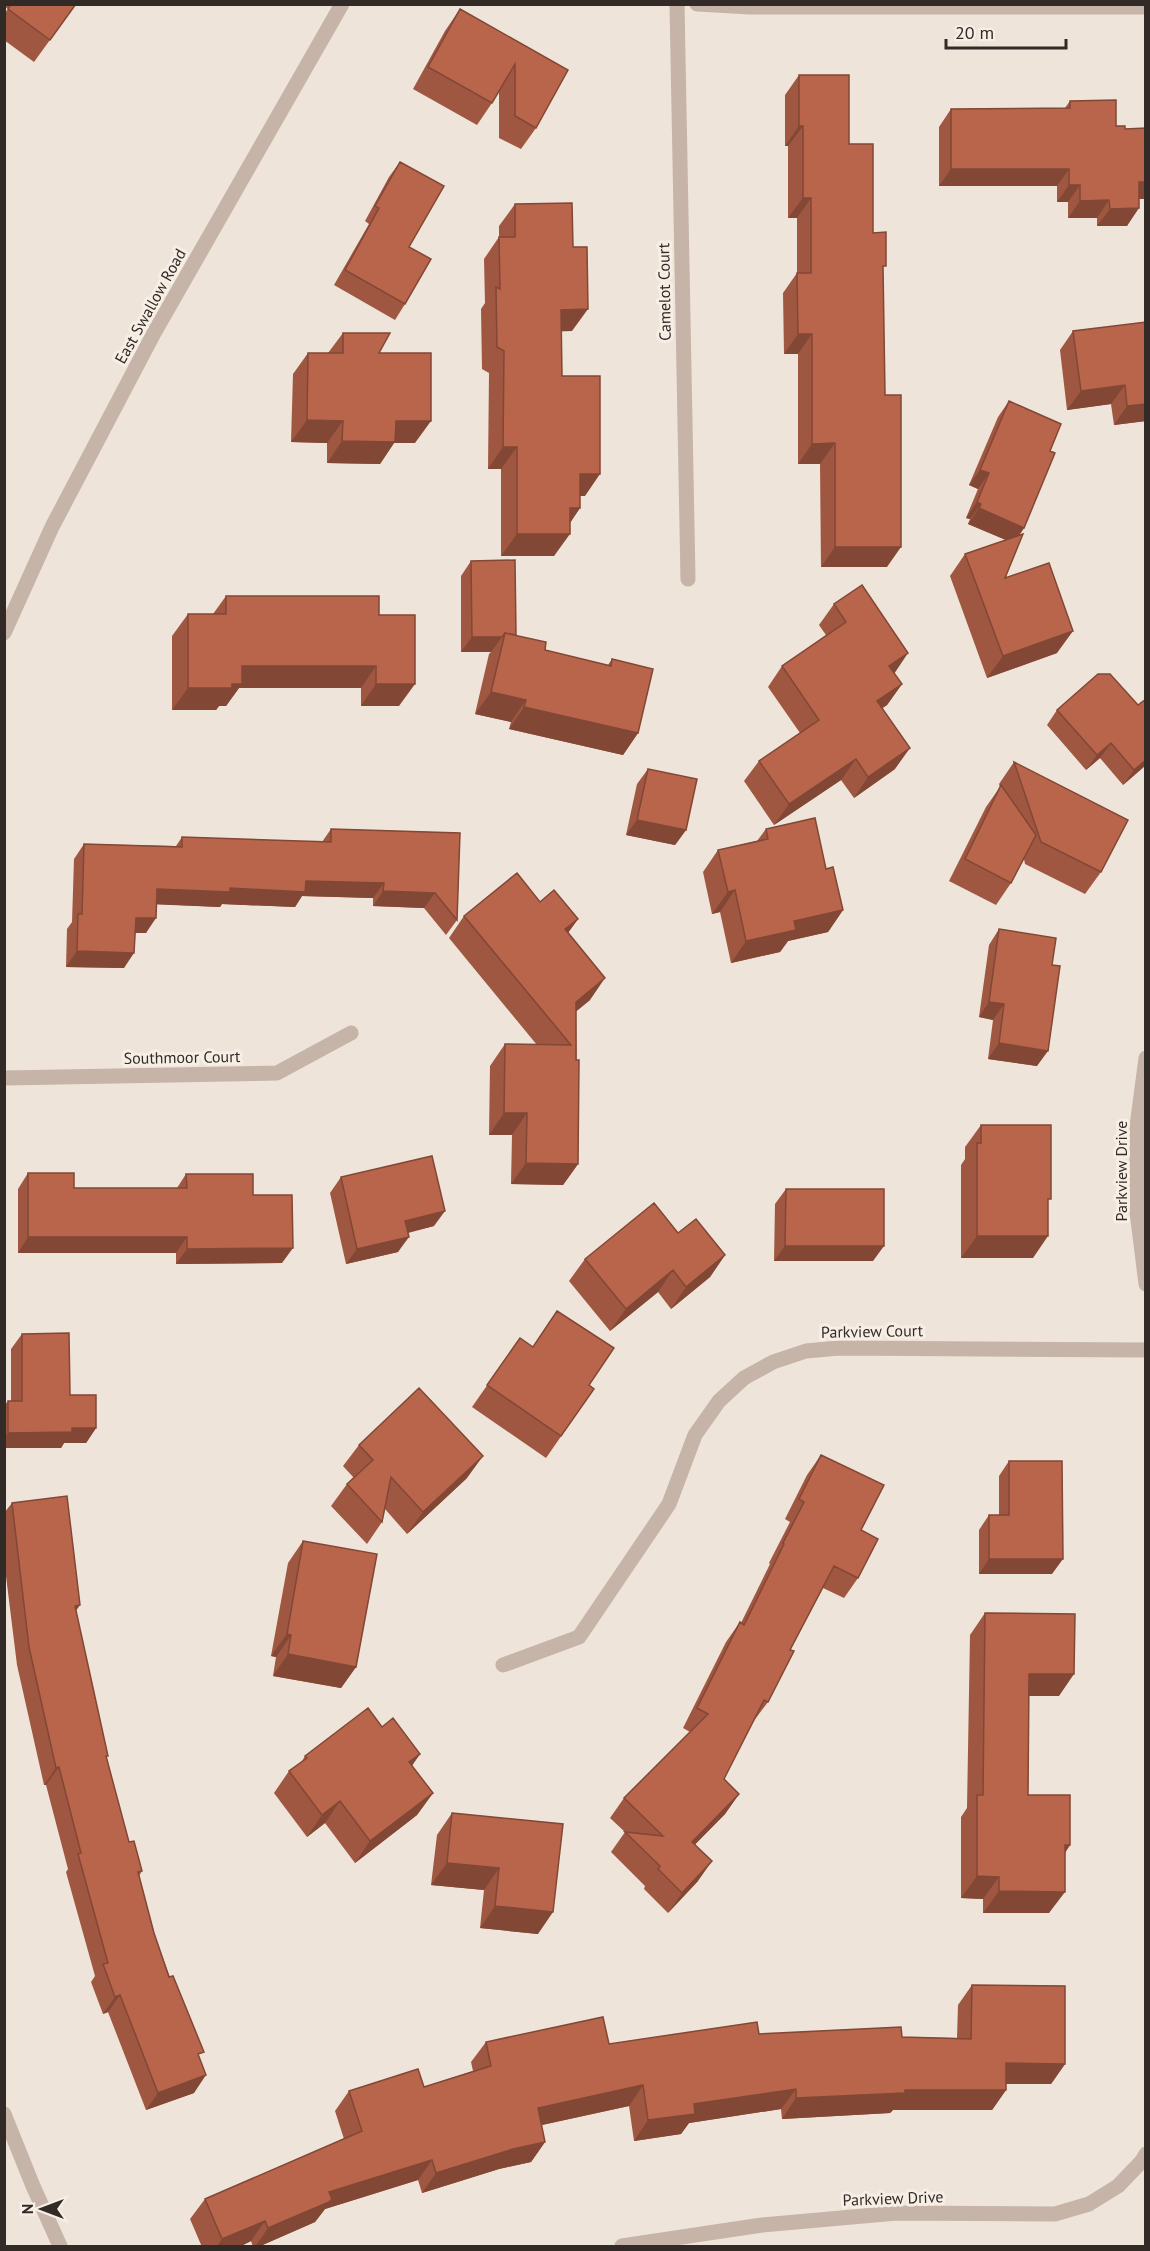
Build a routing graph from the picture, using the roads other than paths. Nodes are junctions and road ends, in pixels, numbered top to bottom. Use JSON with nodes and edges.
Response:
{"nodes":[{"id":1,"x":342,"y":4,"type":"edge"},
{"id":2,"x":677,"y":4,"type":"edge"},
{"id":3,"x":697,"y":4,"type":"edge"},
{"id":4,"x":1146,"y":7,"type":"edge"},
{"id":5,"x":688,"y":579,"type":"dead end"},
{"id":6,"x":4,"y":633,"type":"edge"},
{"id":7,"x":351,"y":1033,"type":"dead end"},
{"id":8,"x":1146,"y":1058,"type":"edge"},
{"id":9,"x":4,"y":1078,"type":"edge"},
{"id":10,"x":1146,"y":1284,"type":"edge"},
{"id":11,"x":1146,"y":1350,"type":"edge"},
{"id":12,"x":503,"y":1665,"type":"dead end"},
{"id":13,"x":4,"y":2114,"type":"edge"},
{"id":14,"x":1146,"y":2154,"type":"edge"},
{"id":15,"x":60,"y":2247,"type":"edge"},
{"id":16,"x":622,"y":2247,"type":"edge"}],
"edges":[{"from":1,"to":6,"type":"street","name":"East Swallow Road"},
{"from":2,"to":5,"type":"street","name":"Camelot Court"},
{"from":3,"to":4,"type":"street"},
{"from":7,"to":9,"type":"street","name":"Southmoor Court"},
{"from":8,"to":10,"type":"street","name":"Parkview Drive"},
{"from":11,"to":12,"type":"street","name":"Parkview Court"},
{"from":13,"to":15,"type":"street"},
{"from":14,"to":16,"type":"street","name":"Parkview Drive"}]}
